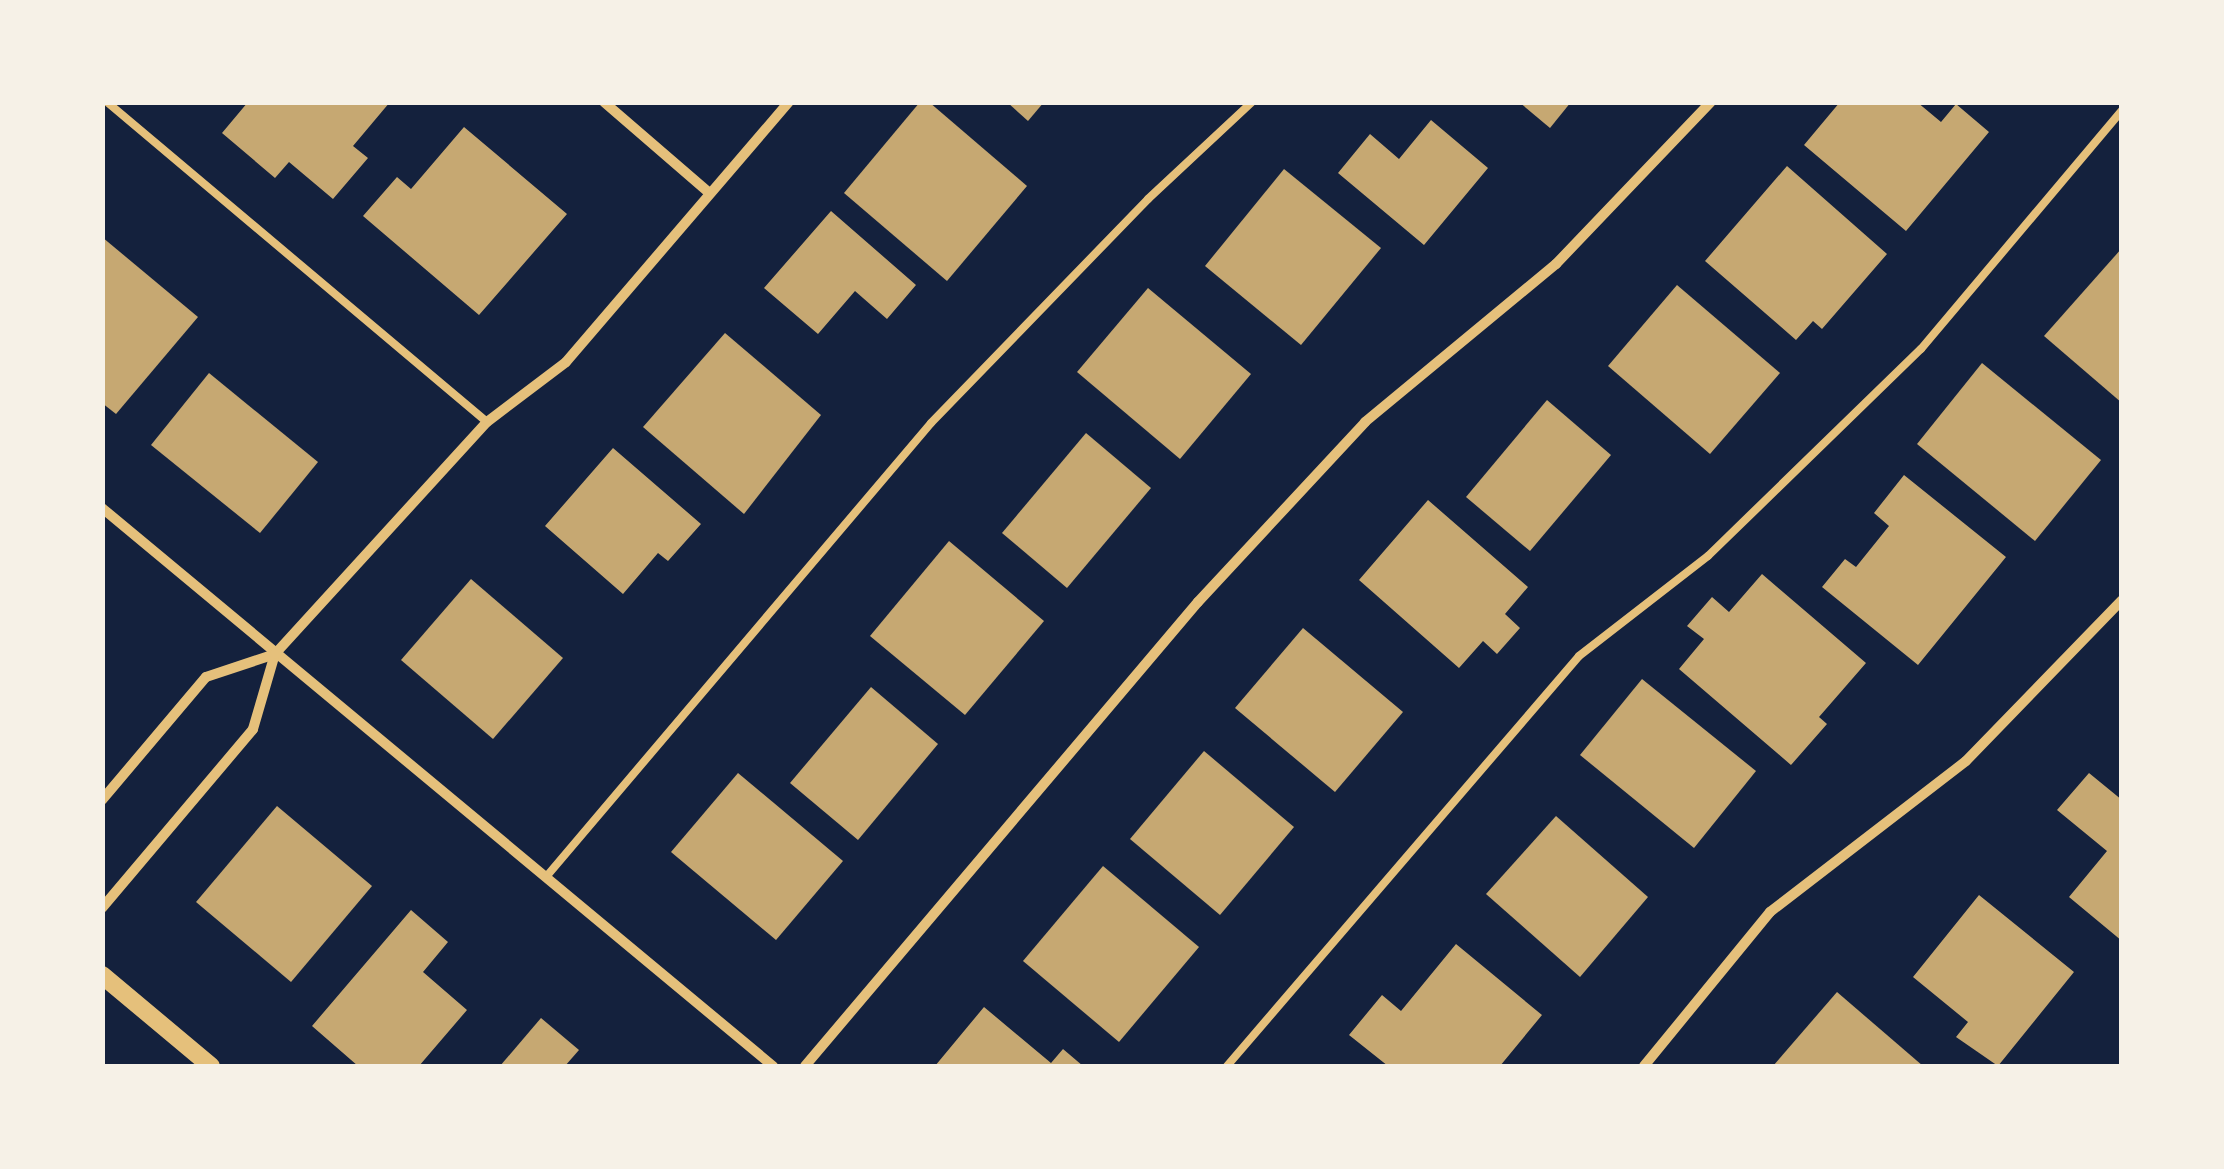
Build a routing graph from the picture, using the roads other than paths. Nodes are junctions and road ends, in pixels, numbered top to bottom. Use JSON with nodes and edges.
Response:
{"nodes":[{"id":1,"x":107,"y":102,"type":"edge"},
{"id":2,"x":604,"y":102,"type":"edge"},
{"id":3,"x":789,"y":102,"type":"edge"},
{"id":4,"x":1252,"y":102,"type":"edge"},
{"id":5,"x":1711,"y":102,"type":"edge"},
{"id":6,"x":2122,"y":110,"type":"edge"},
{"id":7,"x":707,"y":191,"type":"junction"},
{"id":8,"x":486,"y":422,"type":"junction"},
{"id":9,"x":102,"y":508,"type":"edge"},
{"id":10,"x":2122,"y":600,"type":"edge"},
{"id":11,"x":275,"y":654,"type":"junction"},
{"id":12,"x":102,"y":800,"type":"edge"},
{"id":13,"x":546,"y":877,"type":"junction"},
{"id":14,"x":102,"y":908,"type":"edge"},
{"id":15,"x":102,"y":975,"type":"edge"},
{"id":16,"x":211,"y":1066,"type":"edge"},
{"id":17,"x":773,"y":1066,"type":"edge"},
{"id":18,"x":805,"y":1066,"type":"edge"},
{"id":19,"x":1226,"y":1066,"type":"edge"},
{"id":20,"x":1644,"y":1066,"type":"edge"}],
"edges":[{"from":1,"to":8,"type":"lane"},
{"from":2,"to":7,"type":"street"},
{"from":3,"to":7,"type":"street"},
{"from":4,"to":13,"type":"lane"},
{"from":5,"to":18,"type":"street"},
{"from":6,"to":19,"type":"lane"},
{"from":7,"to":8,"type":"street"},
{"from":8,"to":11,"type":"street"},
{"from":9,"to":11,"type":"street"},
{"from":10,"to":20,"type":"street"},
{"from":11,"to":12,"type":"street"},
{"from":11,"to":13,"type":"street"},
{"from":11,"to":14,"type":"street"},
{"from":13,"to":17,"type":"street"},
{"from":15,"to":16,"type":"street"}]}
